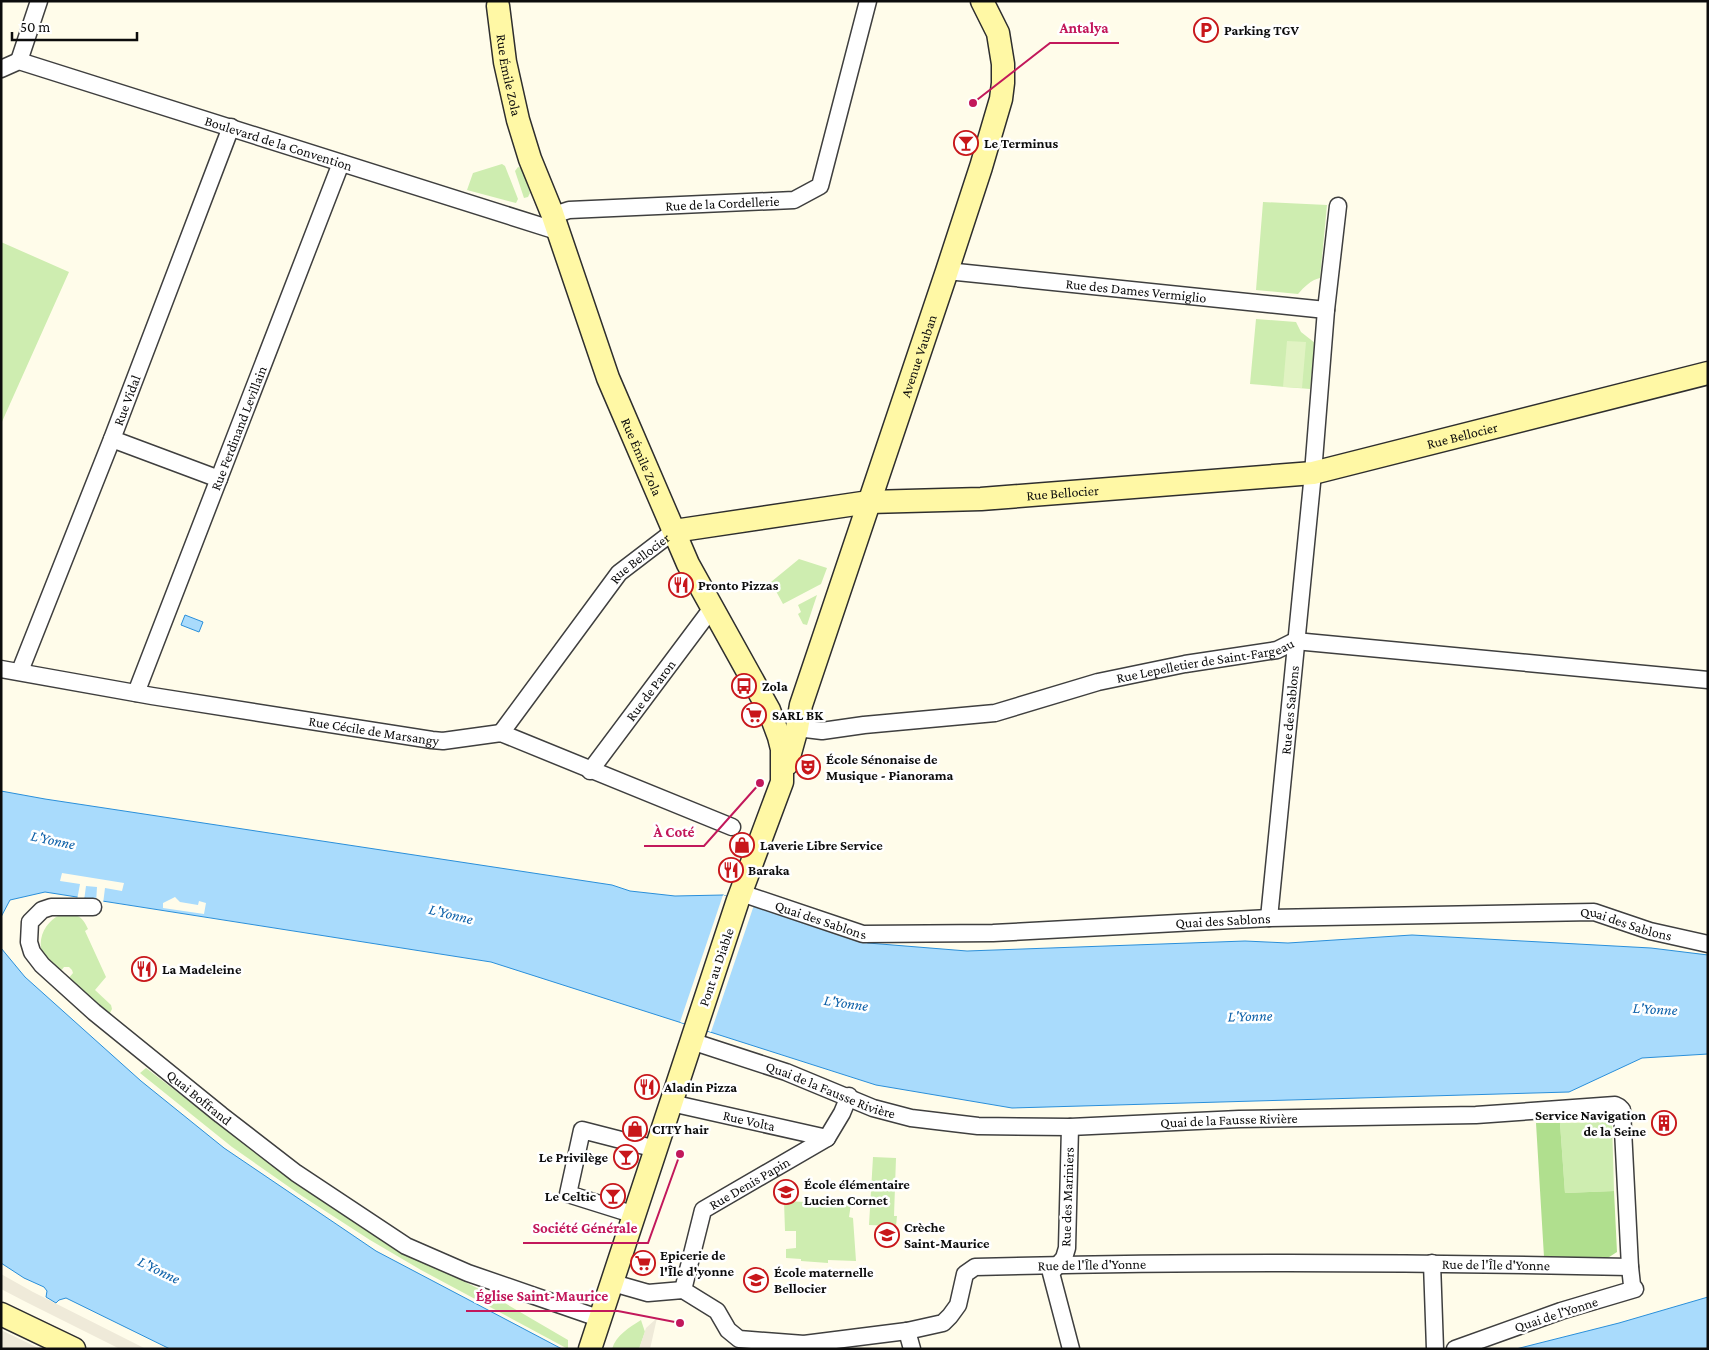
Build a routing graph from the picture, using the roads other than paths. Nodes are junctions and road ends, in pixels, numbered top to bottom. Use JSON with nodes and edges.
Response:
{"nodes":[{"id":1,"x":39,"y":1,"type":"edge"},
{"id":2,"x":868,"y":1,"type":"edge"},
{"id":3,"x":983,"y":2,"type":"edge"},
{"id":4,"x":498,"y":3,"type":"edge"},
{"id":5,"x":19,"y":61,"type":"junction"},
{"id":6,"x":1,"y":69,"type":"edge"},
{"id":7,"x":231,"y":127,"type":"junction"},
{"id":8,"x":341,"y":163,"type":"junction"},
{"id":9,"x":1338,"y":206,"type":"dead end"},
{"id":10,"x":555,"y":222,"type":"junction"},
{"id":11,"x":947,"y":271,"type":"junction"},
{"id":12,"x":1326,"y":310,"type":"junction"},
{"id":13,"x":1708,"y":373,"type":"edge"},
{"id":14,"x":112,"y":439,"type":"junction"},
{"id":15,"x":1313,"y":473,"type":"junction"},
{"id":16,"x":218,"y":479,"type":"junction"},
{"id":17,"x":869,"y":502,"type":"junction"},
{"id":18,"x":674,"y":531,"type":"junction"},
{"id":19,"x":712,"y":608,"type":"junction"},
{"id":20,"x":1295,"y":641,"type":"junction"},
{"id":21,"x":1,"y":668,"type":"edge"},
{"id":22,"x":20,"y":671,"type":"junction"},
{"id":23,"x":1708,"y":680,"type":"edge"},
{"id":24,"x":136,"y":693,"type":"junction"},
{"id":25,"x":801,"y":705,"type":"junction"},
{"id":26,"x":769,"y":710,"type":"junction"},
{"id":27,"x":797,"y":728,"type":"junction"},
{"id":28,"x":501,"y":733,"type":"junction"},
{"id":29,"x":590,"y":770,"type":"junction"},
{"id":30,"x":782,"y":782,"type":"junction"},
{"id":31,"x":732,"y":827,"type":"dead end"},
{"id":32,"x":740,"y":896,"type":"junction"},
{"id":33,"x":93,"y":907,"type":"dead end"},
{"id":34,"x":1269,"y":918,"type":"junction"},
{"id":35,"x":1708,"y":944,"type":"edge"},
{"id":36,"x":693,"y":1034,"type":"junction"},
{"id":37,"x":849,"y":1096,"type":"junction"},
{"id":38,"x":671,"y":1103,"type":"junction"},
{"id":39,"x":1070,"y":1127,"type":"junction"},
{"id":40,"x":828,"y":1138,"type":"junction"},
{"id":41,"x":656,"y":1149,"type":"junction"},
{"id":42,"x":635,"y":1215,"type":"junction"},
{"id":43,"x":1432,"y":1262,"type":"junction"},
{"id":44,"x":1059,"y":1265,"type":"junction"},
{"id":45,"x":1630,"y":1267,"type":"junction"},
{"id":46,"x":613,"y":1283,"type":"junction"},
{"id":47,"x":683,"y":1290,"type":"junction"},
{"id":48,"x":1,"y":1314,"type":"edge"},
{"id":49,"x":601,"y":1319,"type":"junction"},
{"id":50,"x":907,"y":1331,"type":"junction"},
{"id":51,"x":67,"y":1347,"type":"edge"},
{"id":52,"x":590,"y":1349,"type":"edge"},
{"id":53,"x":912,"y":1349,"type":"edge"},
{"id":54,"x":1071,"y":1349,"type":"edge"},
{"id":55,"x":1435,"y":1349,"type":"edge"},
{"id":56,"x":1455,"y":1349,"type":"edge"}],
"edges":[{"from":1,"to":5,"type":"street"},
{"from":2,"to":10,"type":"street","name":"Rue de la Cordellerie"},
{"from":3,"to":11,"type":"main road","name":"Avenue Vauban"},
{"from":4,"to":10,"type":"main road","name":"Rue Émile Zola"},
{"from":5,"to":6,"type":"street"},
{"from":5,"to":7,"type":"street","name":"Boulevard de la Convention"},
{"from":7,"to":8,"type":"street","name":"Boulevard de la Convention"},
{"from":7,"to":14,"type":"street","name":"Rue Vidal"},
{"from":8,"to":10,"type":"street","name":"Boulevard de la Convention"},
{"from":8,"to":16,"type":"street","name":"Rue Ferdinand Levillain"},
{"from":9,"to":12,"type":"street"},
{"from":10,"to":18,"type":"main road","name":"Rue Émile Zola"},
{"from":11,"to":12,"type":"street","name":"Rue des Dames Vermiglio"},
{"from":11,"to":17,"type":"main road","name":"Avenue Vauban"},
{"from":12,"to":15,"type":"street"},
{"from":13,"to":15,"type":"main road","name":"Rue Bellocier"},
{"from":14,"to":16,"type":"street"},
{"from":14,"to":22,"type":"street","name":"Rue Vidal"},
{"from":15,"to":17,"type":"main road","name":"Rue Bellocier"},
{"from":15,"to":20,"type":"street","name":"Rue des Sablons"},
{"from":16,"to":24,"type":"street","name":"Rue Ferdinand Levillain"},
{"from":17,"to":18,"type":"main road","name":"Rue Bellocier"},
{"from":17,"to":25,"type":"main road","name":"Avenue Vauban"},
{"from":18,"to":19,"type":"main road","name":"Rue Émile Zola"},
{"from":18,"to":28,"type":"street","name":"Rue Bellocier"},
{"from":19,"to":26,"type":"main road","name":"Rue Émile Zola"},
{"from":19,"to":29,"type":"street","name":"Rue de Paron"},
{"from":20,"to":23,"type":"street","name":"Rue Lepelletier de Saint-Fargeau"},
{"from":20,"to":27,"type":"street","name":"Rue Lepelletier de Saint-Fargeau"},
{"from":20,"to":34,"type":"street","name":"Rue des Sablons"},
{"from":21,"to":22,"type":"street","name":"Rue Cécile de Marsangy"},
{"from":22,"to":24,"type":"street","name":"Rue Cécile de Marsangy"},
{"from":24,"to":28,"type":"street","name":"Rue Cécile de Marsangy"},
{"from":25,"to":26,"type":"main road"},
{"from":25,"to":27,"type":"main road","name":"Avenue Vauban"},
{"from":26,"to":30,"type":"main road","name":"Rue Émile Zola"},
{"from":27,"to":30,"type":"main road","name":"Avenue Vauban"},
{"from":28,"to":29,"type":"street"},
{"from":29,"to":31,"type":"street"},
{"from":30,"to":32,"type":"main road","name":"Rue Émile Zola"},
{"from":32,"to":34,"type":"street","name":"Quai des Sablons"},
{"from":32,"to":36,"type":"main road","name":"Pont au Diable"},
{"from":33,"to":49,"type":"street","name":"Quai Boffrand"},
{"from":34,"to":35,"type":"street","name":"Quai des Sablons"},
{"from":36,"to":37,"type":"street","name":"Quai de la Fausse Rivière"},
{"from":36,"to":38,"type":"main road","name":"Pont au Diable"},
{"from":37,"to":39,"type":"street","name":"Quai de la Fausse Rivière"},
{"from":37,"to":40,"type":"street"},
{"from":38,"to":40,"type":"street","name":"Rue Volta"},
{"from":38,"to":41,"type":"main road","name":"Pont au Diable"},
{"from":39,"to":44,"type":"street","name":"Rue des Mariniers"},
{"from":39,"to":45,"type":"street","name":"Quai de la Fausse Rivière"},
{"from":40,"to":47,"type":"street","name":"Rue Denis Papin"},
{"from":41,"to":42,"type":"main road","name":"Pont au Diable"},
{"from":41,"to":42,"type":"street"},
{"from":42,"to":46,"type":"main road","name":"Pont au Diable"},
{"from":43,"to":44,"type":"street","name":"Rue de l'Île d'Yonne"},
{"from":43,"to":45,"type":"street","name":"Rue de l'Île d'Yonne"},
{"from":43,"to":55,"type":"street"},
{"from":44,"to":50,"type":"street","name":"Rue de l'Île d'Yonne"},
{"from":44,"to":54,"type":"street","name":"Rue des Mariniers"},
{"from":45,"to":56,"type":"street","name":"Quai de l'Yonne"},
{"from":46,"to":47,"type":"street"},
{"from":46,"to":49,"type":"main road","name":"Pont au Diable"},
{"from":47,"to":50,"type":"street","name":"Rue de l'Île d'Yonne"},
{"from":48,"to":51,"type":"main road"},
{"from":49,"to":52,"type":"main road","name":"Pont au Diable"},
{"from":50,"to":53,"type":"street"}]}
